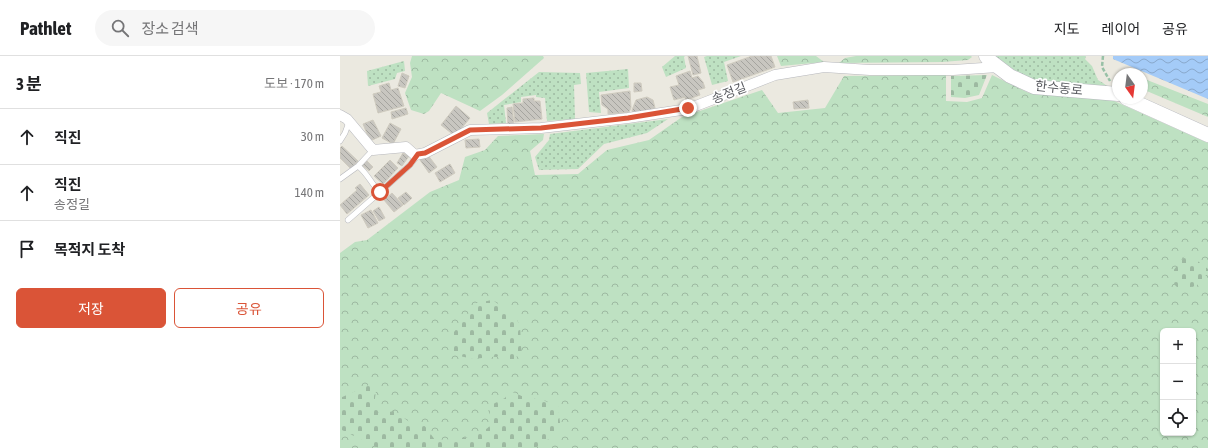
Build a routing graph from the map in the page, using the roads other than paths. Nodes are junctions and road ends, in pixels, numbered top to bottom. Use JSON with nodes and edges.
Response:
{"nodes":[{"id":1,"x":986,"y":56,"type":"edge"},
{"id":2,"x":998,"y":67,"type":"junction"},
{"id":3,"x":1112,"y":94,"type":"edge"},
{"id":4,"x":1140,"y":104,"type":"edge"},
{"id":5,"x":340,"y":115,"type":"edge"},
{"id":6,"x":349,"y":121,"type":"junction"},
{"id":7,"x":1208,"y":135,"type":"edge"},
{"id":8,"x":340,"y":141,"type":"edge"},
{"id":9,"x":373,"y":150,"type":"junction"},
{"id":10,"x":418,"y":154,"type":"junction"},
{"id":11,"x":358,"y":166,"type":"junction"},
{"id":12,"x":340,"y":179,"type":"edge"},
{"id":13,"x":380,"y":192,"type":"junction"},
{"id":14,"x":348,"y":220,"type":"dead end"}],
"edges":[{"from":1,"to":2,"type":"street","name":"한수동로"},
{"from":2,"to":3,"type":"street","name":"한수동로"},
{"from":2,"to":10,"type":"street","name":"송정길"},
{"from":4,"to":7,"type":"street","name":"한수동로"},
{"from":5,"to":6,"type":"street"},
{"from":6,"to":8,"type":"lane"},
{"from":6,"to":9,"type":"street"},
{"from":9,"to":10,"type":"street"},
{"from":9,"to":11,"type":"lane"},
{"from":10,"to":13,"type":"lane"},
{"from":11,"to":12,"type":"lane"},
{"from":11,"to":13,"type":"lane"},
{"from":13,"to":14,"type":"lane"}]}
